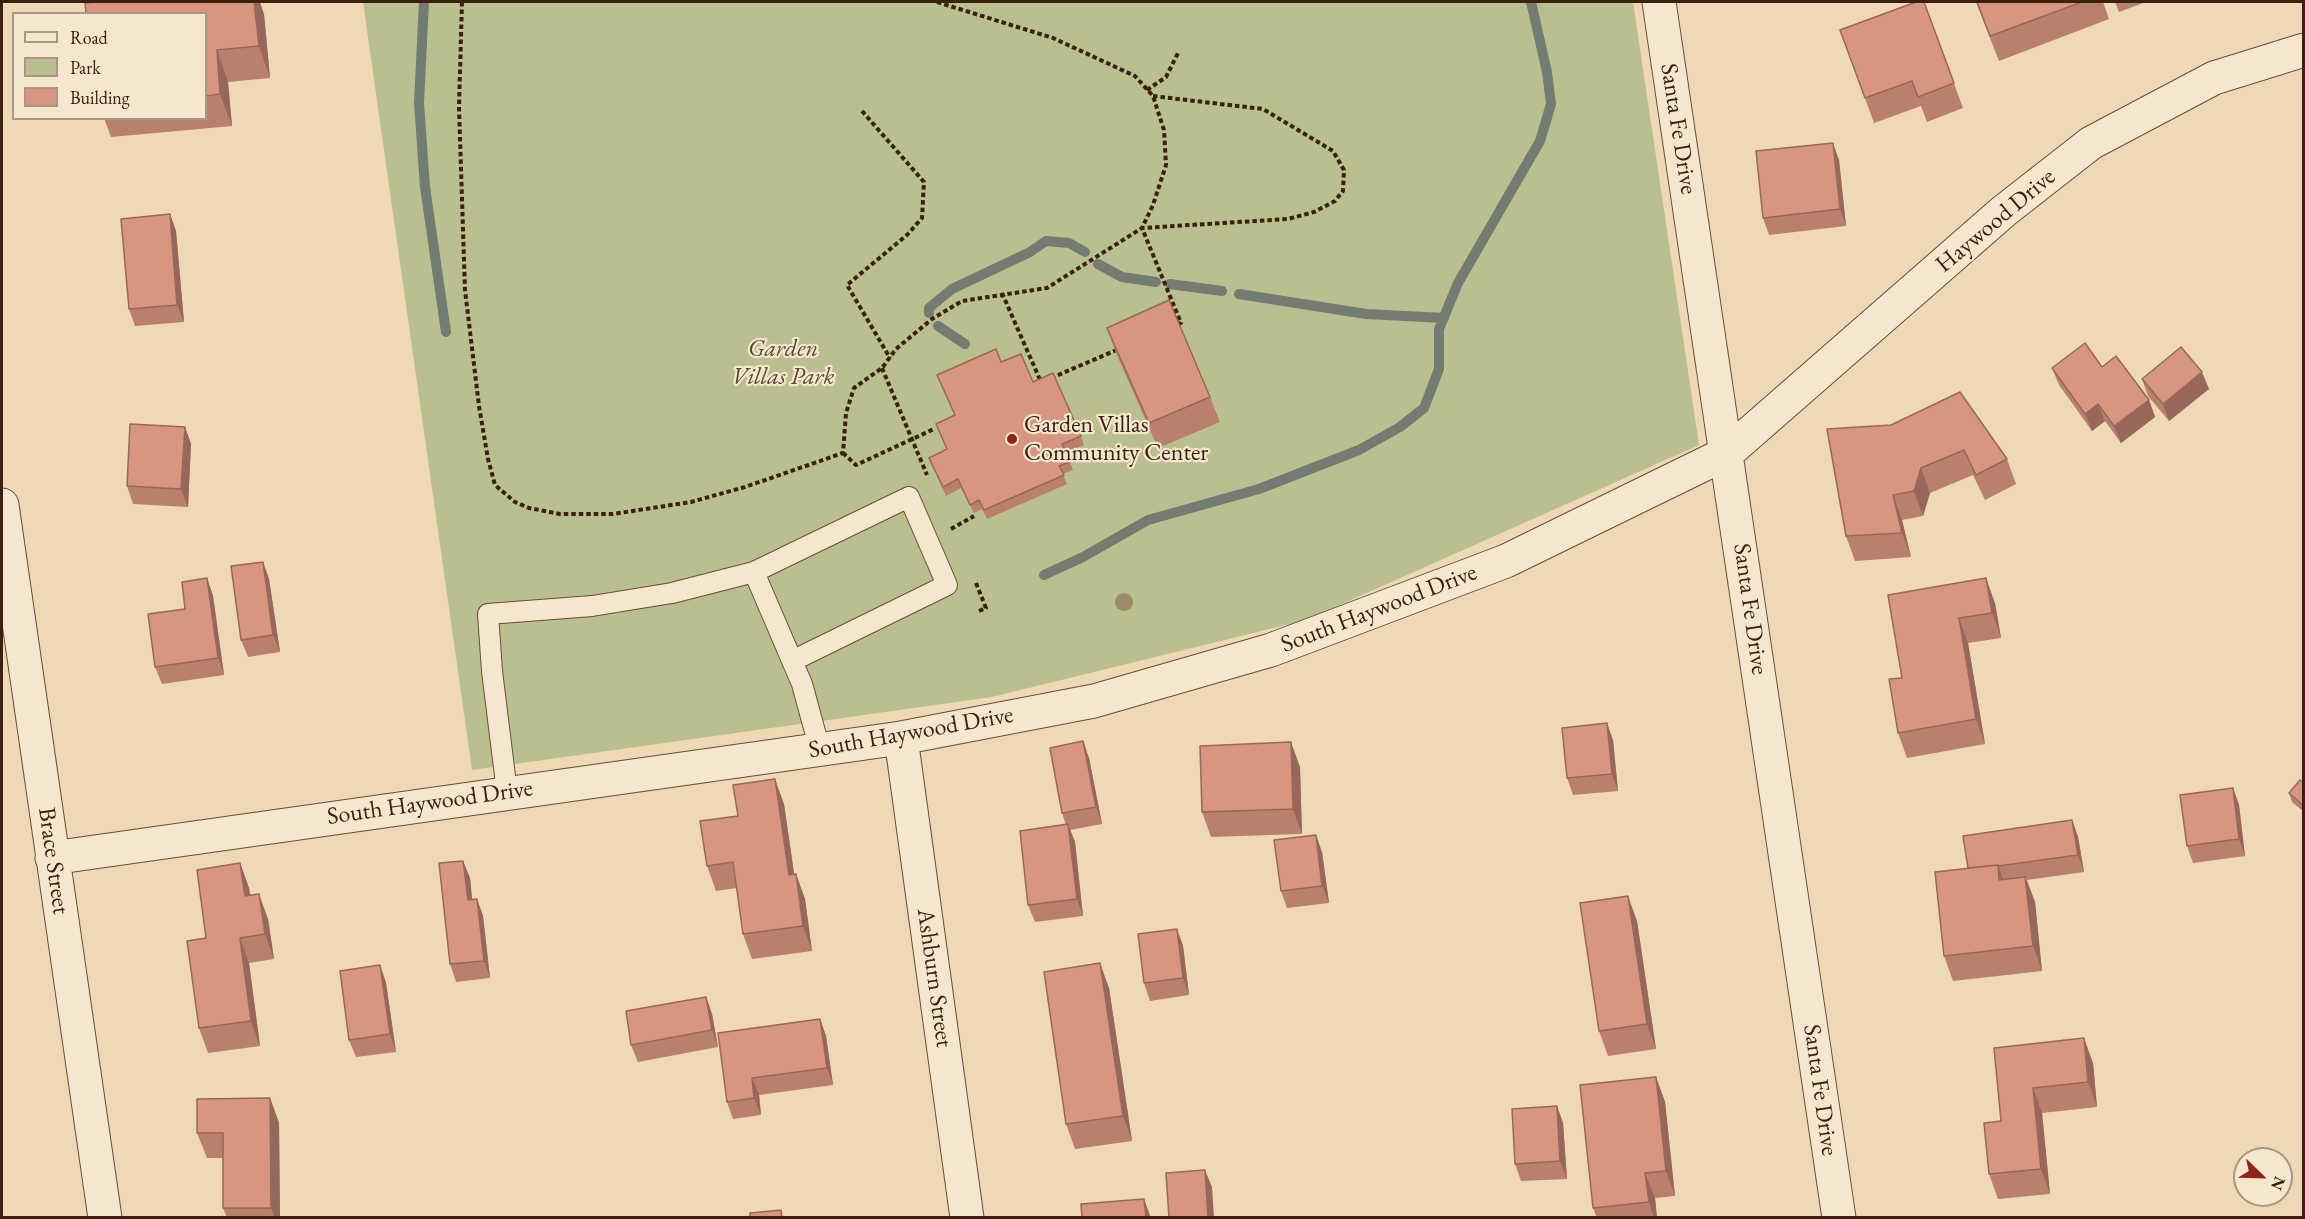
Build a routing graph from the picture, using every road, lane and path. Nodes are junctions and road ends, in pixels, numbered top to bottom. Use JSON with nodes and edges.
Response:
{"nodes":[{"id":1,"x":462,"y":2,"type":"edge"},
{"id":2,"x":937,"y":2,"type":"edge"},
{"id":3,"x":1659,"y":2,"type":"edge"},
{"id":4,"x":2304,"y":50,"type":"edge"},
{"id":5,"x":1179,"y":51,"type":"dead end"},
{"id":6,"x":1147,"y":90,"type":"junction"},
{"id":7,"x":1153,"y":96,"type":"junction"},
{"id":8,"x":862,"y":111,"type":"dead end"},
{"id":9,"x":1142,"y":228,"type":"junction"},
{"id":10,"x":1002,"y":293,"type":"junction"},
{"id":11,"x":1171,"y":327,"type":"edge"},
{"id":12,"x":1128,"y":346,"type":"edge"},
{"id":13,"x":890,"y":358,"type":"junction"},
{"id":14,"x":934,"y":429,"type":"edge"},
{"id":15,"x":843,"y":453,"type":"junction"},
{"id":16,"x":1727,"y":453,"type":"junction"},
{"id":17,"x":2,"y":505,"type":"edge"},
{"id":18,"x":754,"y":572,"type":"junction"},
{"id":19,"x":792,"y":661,"type":"junction"},
{"id":20,"x":901,"y":738,"type":"junction"},
{"id":21,"x":820,"y":750,"type":"junction"},
{"id":22,"x":507,"y":792,"type":"junction"},
{"id":23,"x":52,"y":858,"type":"junction"},
{"id":24,"x":105,"y":1218,"type":"edge"},
{"id":25,"x":967,"y":1218,"type":"edge"},
{"id":26,"x":1839,"y":1218,"type":"edge"}],
"edges":[{"from":1,"to":15,"type":"path"},
{"from":2,"to":6,"type":"path"},
{"from":3,"to":16,"type":"street","name":"Santa Fe Drive"},
{"from":4,"to":16,"type":"street","name":"Haywood Drive"},
{"from":5,"to":6,"type":"path"},
{"from":6,"to":7,"type":"path"},
{"from":7,"to":9,"type":"path"},
{"from":7,"to":9,"type":"path"},
{"from":8,"to":13,"type":"path"},
{"from":9,"to":10,"type":"path"},
{"from":9,"to":11,"type":"path"},
{"from":10,"to":12,"type":"path"},
{"from":10,"to":13,"type":"path"},
{"from":13,"to":15,"type":"path"},
{"from":14,"to":15,"type":"path"},
{"from":16,"to":20,"type":"street","name":"South Haywood Drive"},
{"from":16,"to":26,"type":"street","name":"Santa Fe Drive"},
{"from":17,"to":23,"type":"street","name":"Brace Street"},
{"from":18,"to":19,"type":"lane"},
{"from":18,"to":19,"type":"lane"},
{"from":18,"to":22,"type":"lane"},
{"from":19,"to":21,"type":"lane"},
{"from":20,"to":21,"type":"street","name":"South Haywood Drive"},
{"from":20,"to":25,"type":"street","name":"Ashburn Street"},
{"from":21,"to":22,"type":"street","name":"South Haywood Drive"},
{"from":22,"to":23,"type":"street","name":"South Haywood Drive"},
{"from":23,"to":24,"type":"street","name":"Brace Street"}]}
